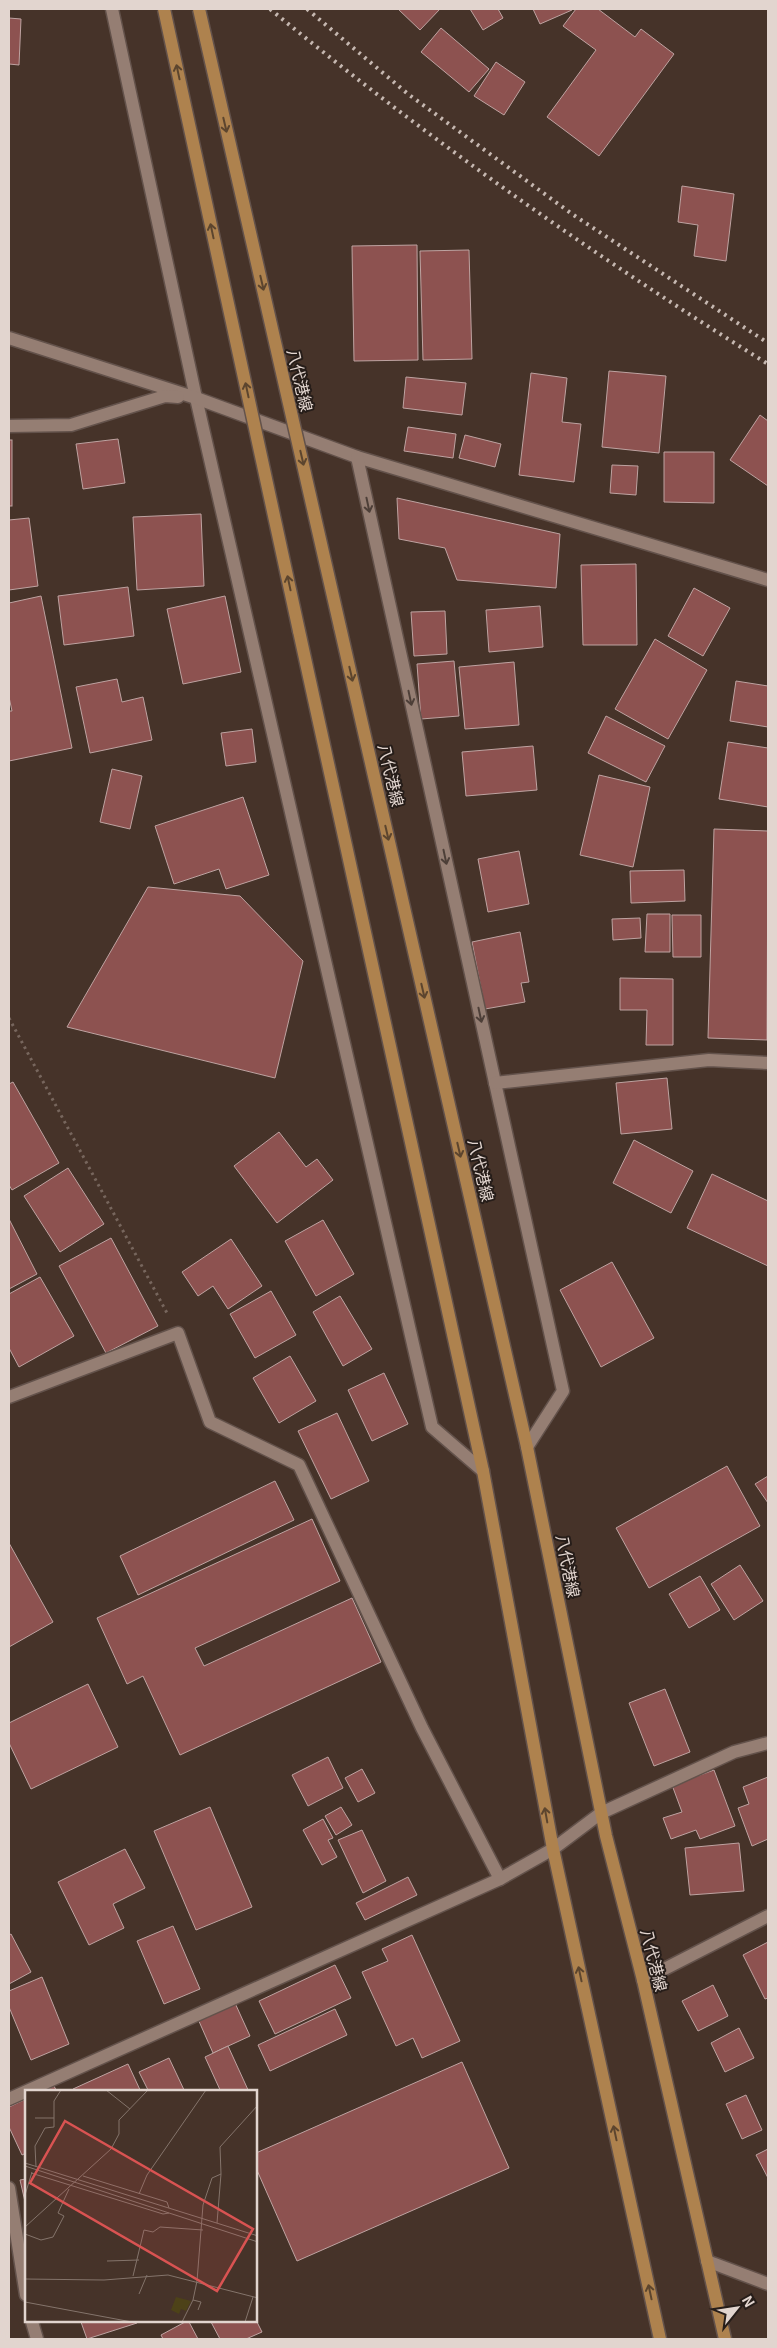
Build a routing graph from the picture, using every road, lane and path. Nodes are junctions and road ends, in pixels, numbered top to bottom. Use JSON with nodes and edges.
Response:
{"nodes":[{"id":1,"x":112,"y":9,"type":"edge"},
{"id":2,"x":164,"y":9,"type":"edge"},
{"id":3,"x":199,"y":9,"type":"edge"},
{"id":4,"x":9,"y":338,"type":"edge"},
{"id":5,"x":196,"y":398,"type":"junction"},
{"id":6,"x":9,"y":426,"type":"edge"},
{"id":7,"x":357,"y":457,"type":"junction"},
{"id":8,"x":768,"y":580,"type":"edge"},
{"id":9,"x":9,"y":1018,"type":"edge"},
{"id":10,"x":768,"y":1063,"type":"edge"},
{"id":11,"x":495,"y":1083,"type":"junction"},
{"id":12,"x":178,"y":1333,"type":"junction"},
{"id":13,"x":9,"y":1397,"type":"edge"},
{"id":14,"x":528,"y":1447,"type":"junction"},
{"id":15,"x":483,"y":1471,"type":"junction"},
{"id":16,"x":768,"y":1743,"type":"edge"},
{"id":17,"x":601,"y":1813,"type":"junction"},
{"id":18,"x":553,"y":1850,"type":"junction"},
{"id":19,"x":500,"y":1879,"type":"junction"},
{"id":20,"x":768,"y":1916,"type":"edge"},
{"id":21,"x":643,"y":1980,"type":"junction"},
{"id":22,"x":29,"y":2090,"type":"edge"},
{"id":23,"x":25,"y":2092,"type":"edge"},
{"id":24,"x":9,"y":2099,"type":"edge"},
{"id":25,"x":9,"y":2188,"type":"edge"},
{"id":26,"x":707,"y":2261,"type":"junction"},
{"id":27,"x":768,"y":2284,"type":"edge"},
{"id":28,"x":25,"y":2288,"type":"edge"},
{"id":29,"x":32,"y":2323,"type":"edge"},
{"id":30,"x":37,"y":2339,"type":"edge"},
{"id":31,"x":660,"y":2339,"type":"edge"},
{"id":32,"x":724,"y":2339,"type":"edge"}],
"edges":[{"from":1,"to":5,"type":"street"},
{"from":15,"to":2,"type":"main road","one_way":true,"bridge":true},
{"from":3,"to":14,"type":"main road","name":"八代港線","one_way":true,"bridge":true},
{"from":4,"to":5,"type":"street"},
{"from":5,"to":6,"type":"street"},
{"from":5,"to":7,"type":"street"},
{"from":5,"to":15,"type":"street"},
{"from":7,"to":8,"type":"street"},
{"from":7,"to":11,"type":"street","one_way":true},
{"from":9,"to":12,"type":"path"},
{"from":10,"to":11,"type":"street"},
{"from":11,"to":14,"type":"street"},
{"from":12,"to":13,"type":"street"},
{"from":12,"to":19,"type":"street"},
{"from":14,"to":17,"type":"main road","name":"八代港線"},
{"from":18,"to":15,"type":"main road","one_way":true},
{"from":16,"to":17,"type":"street"},
{"from":17,"to":18,"type":"street"},
{"from":17,"to":21,"type":"main road","name":"八代港線"},
{"from":18,"to":19,"type":"street"},
{"from":31,"to":18,"type":"main road","one_way":true},
{"from":19,"to":22,"type":"street"},
{"from":20,"to":21,"type":"street"},
{"from":21,"to":26,"type":"main road","name":"八代港線"},
{"from":23,"to":24,"type":"street"},
{"from":25,"to":28,"type":"street"},
{"from":26,"to":27,"type":"street"},
{"from":26,"to":32,"type":"main road","name":"八代港線"},
{"from":29,"to":30,"type":"street"}]}
